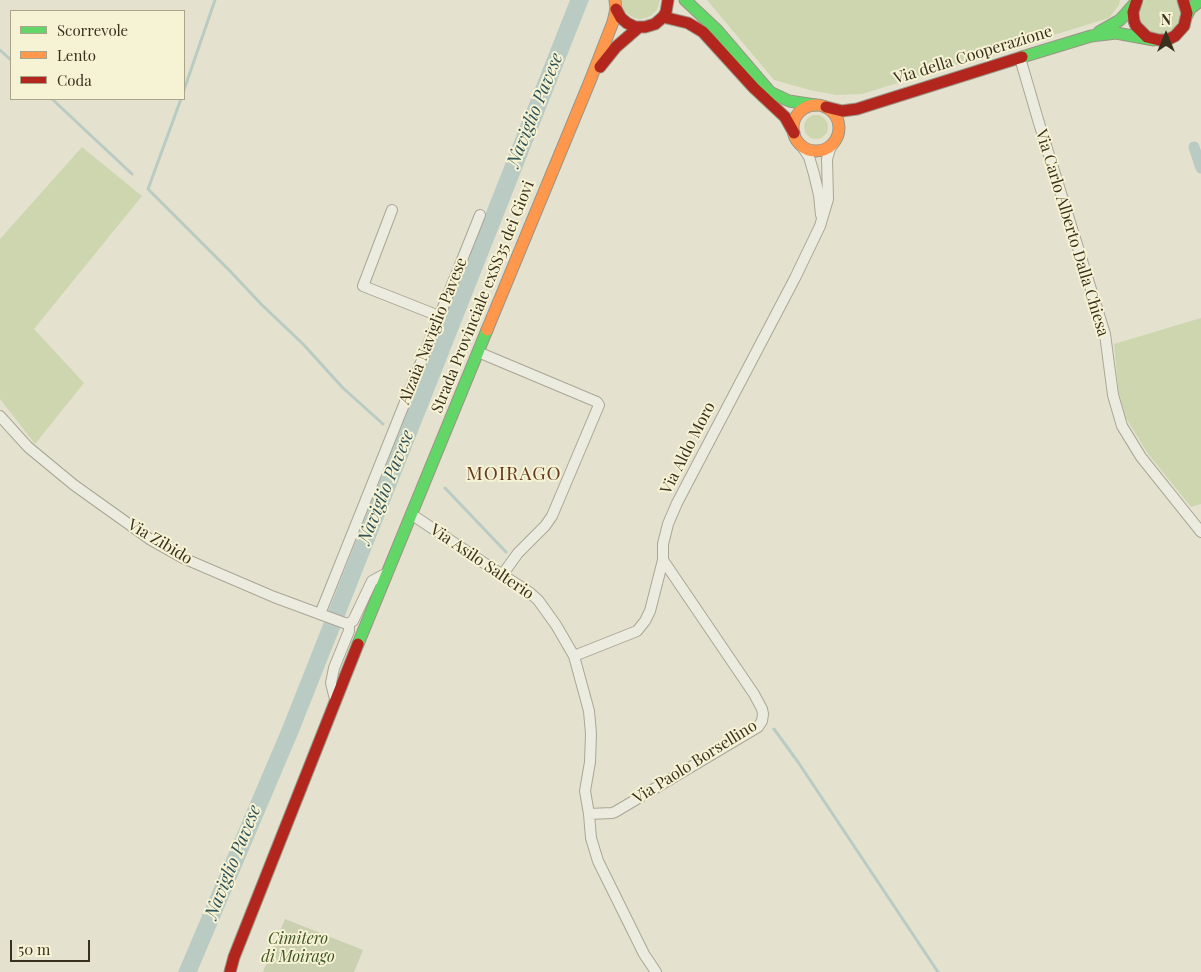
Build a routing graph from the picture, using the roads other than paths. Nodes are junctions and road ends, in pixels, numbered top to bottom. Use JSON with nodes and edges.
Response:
{"nodes":[{"id":1,"x":668,"y":0,"type":"edge"},
{"id":2,"x":684,"y":0,"type":"edge"},
{"id":3,"x":1183,"y":0,"type":"edge"},
{"id":4,"x":1201,"y":0,"type":"edge"},
{"id":5,"x":615,"y":5,"type":"edge"},
{"id":6,"x":1134,"y":6,"type":"edge"},
{"id":7,"x":1187,"y":15,"type":"junction"},
{"id":8,"x":663,"y":17,"type":"junction"},
{"id":9,"x":640,"y":27,"type":"junction"},
{"id":10,"x":1091,"y":36,"type":"junction"},
{"id":11,"x":1154,"y":40,"type":"junction"},
{"id":12,"x":1020,"y":58,"type":"junction"},
{"id":13,"x":590,"y":82,"type":"junction"},
{"id":14,"x":821,"y":106,"type":"junction"},
{"id":15,"x":865,"y":106,"type":"junction"},
{"id":16,"x":794,"y":133,"type":"junction"},
{"id":17,"x":836,"y":138,"type":"junction"},
{"id":18,"x":801,"y":145,"type":"junction"},
{"id":19,"x":392,"y":210,"type":"dead end"},
{"id":20,"x":480,"y":215,"type":"dead end"},
{"id":21,"x":820,"y":226,"type":"junction"},
{"id":22,"x":439,"y":316,"type":"junction"},
{"id":23,"x":478,"y":352,"type":"junction"},
{"id":24,"x":0,"y":416,"type":"edge"},
{"id":25,"x":411,"y":514,"type":"junction"},
{"id":26,"x":1201,"y":532,"type":"edge"},
{"id":27,"x":663,"y":560,"type":"junction"},
{"id":28,"x":388,"y":573,"type":"junction"},
{"id":29,"x":505,"y":577,"type":"junction"},
{"id":30,"x":320,"y":614,"type":"junction"},
{"id":31,"x":347,"y":624,"type":"junction"},
{"id":32,"x":574,"y":656,"type":"junction"},
{"id":33,"x":335,"y":702,"type":"junction"},
{"id":34,"x":589,"y":814,"type":"junction"},
{"id":35,"x":230,"y":972,"type":"edge"},
{"id":36,"x":656,"y":972,"type":"edge"}],
"edges":[{"from":1,"to":8,"type":"main road"},
{"from":2,"to":14,"type":"main road"},
{"from":3,"to":7,"type":"main road"},
{"from":4,"to":7,"type":"main road"},
{"from":5,"to":9,"type":"main road"},
{"from":5,"to":13,"type":"main road"},
{"from":6,"to":10,"type":"main road","name":"Via della Cooperazione"},
{"from":6,"to":11,"type":"main road"},
{"from":7,"to":11,"type":"main road"},
{"from":8,"to":9,"type":"main road"},
{"from":8,"to":16,"type":"main road"},
{"from":9,"to":13,"type":"main road"},
{"from":10,"to":11,"type":"main road","name":"Via della Cooperazione"},
{"from":10,"to":12,"type":"main road","name":"Via della Cooperazione"},
{"from":12,"to":15,"type":"main road","name":"Via della Cooperazione"},
{"from":12,"to":26,"type":"street","name":"Via Carlo Alberto Dalla Chiesa"},
{"from":13,"to":23,"type":"main road","name":"Strada Provinciale exSS35 dei Giovi"},
{"from":14,"to":15,"type":"main road","name":"Via della Cooperazione"},
{"from":14,"to":16,"type":"main road"},
{"from":14,"to":17,"type":"main road"},
{"from":15,"to":17,"type":"main road","name":"Via della Cooperazione"},
{"from":16,"to":18,"type":"main road"},
{"from":17,"to":18,"type":"main road"},
{"from":17,"to":21,"type":"street","name":"Via Aldo Moro"},
{"from":18,"to":21,"type":"street","name":"Via Aldo Moro"},
{"from":19,"to":22,"type":"street"},
{"from":20,"to":22,"type":"street","name":"Alzaia Naviglio Pavese"},
{"from":21,"to":27,"type":"street","name":"Via Aldo Moro"},
{"from":22,"to":30,"type":"street","name":"Alzaia Naviglio Pavese"},
{"from":23,"to":25,"type":"main road","name":"Strada Provinciale exSS35 dei Giovi"},
{"from":23,"to":29,"type":"street"},
{"from":24,"to":30,"type":"street","name":"Via Zibido"},
{"from":25,"to":28,"type":"main road","name":"Strada Provinciale exSS35 dei Giovi"},
{"from":25,"to":29,"type":"street","name":"Via Asilo Salterio"},
{"from":27,"to":32,"type":"street","name":"Via Aldo Moro"},
{"from":27,"to":34,"type":"street","name":"Via Paolo Borsellino"},
{"from":28,"to":31,"type":"street"},
{"from":28,"to":33,"type":"main road","name":"Strada Provinciale exSS35 dei Giovi"},
{"from":29,"to":32,"type":"street","name":"Via Asilo Salterio"},
{"from":30,"to":31,"type":"street","name":"Via Zibido"},
{"from":31,"to":33,"type":"street"},
{"from":32,"to":34,"type":"street","name":"Via Asilo Salterio"},
{"from":33,"to":35,"type":"main road","name":"Strada Provinciale exSS35 dei Giovi"},
{"from":34,"to":36,"type":"street","name":"Via Asilo Salterio"}]}
